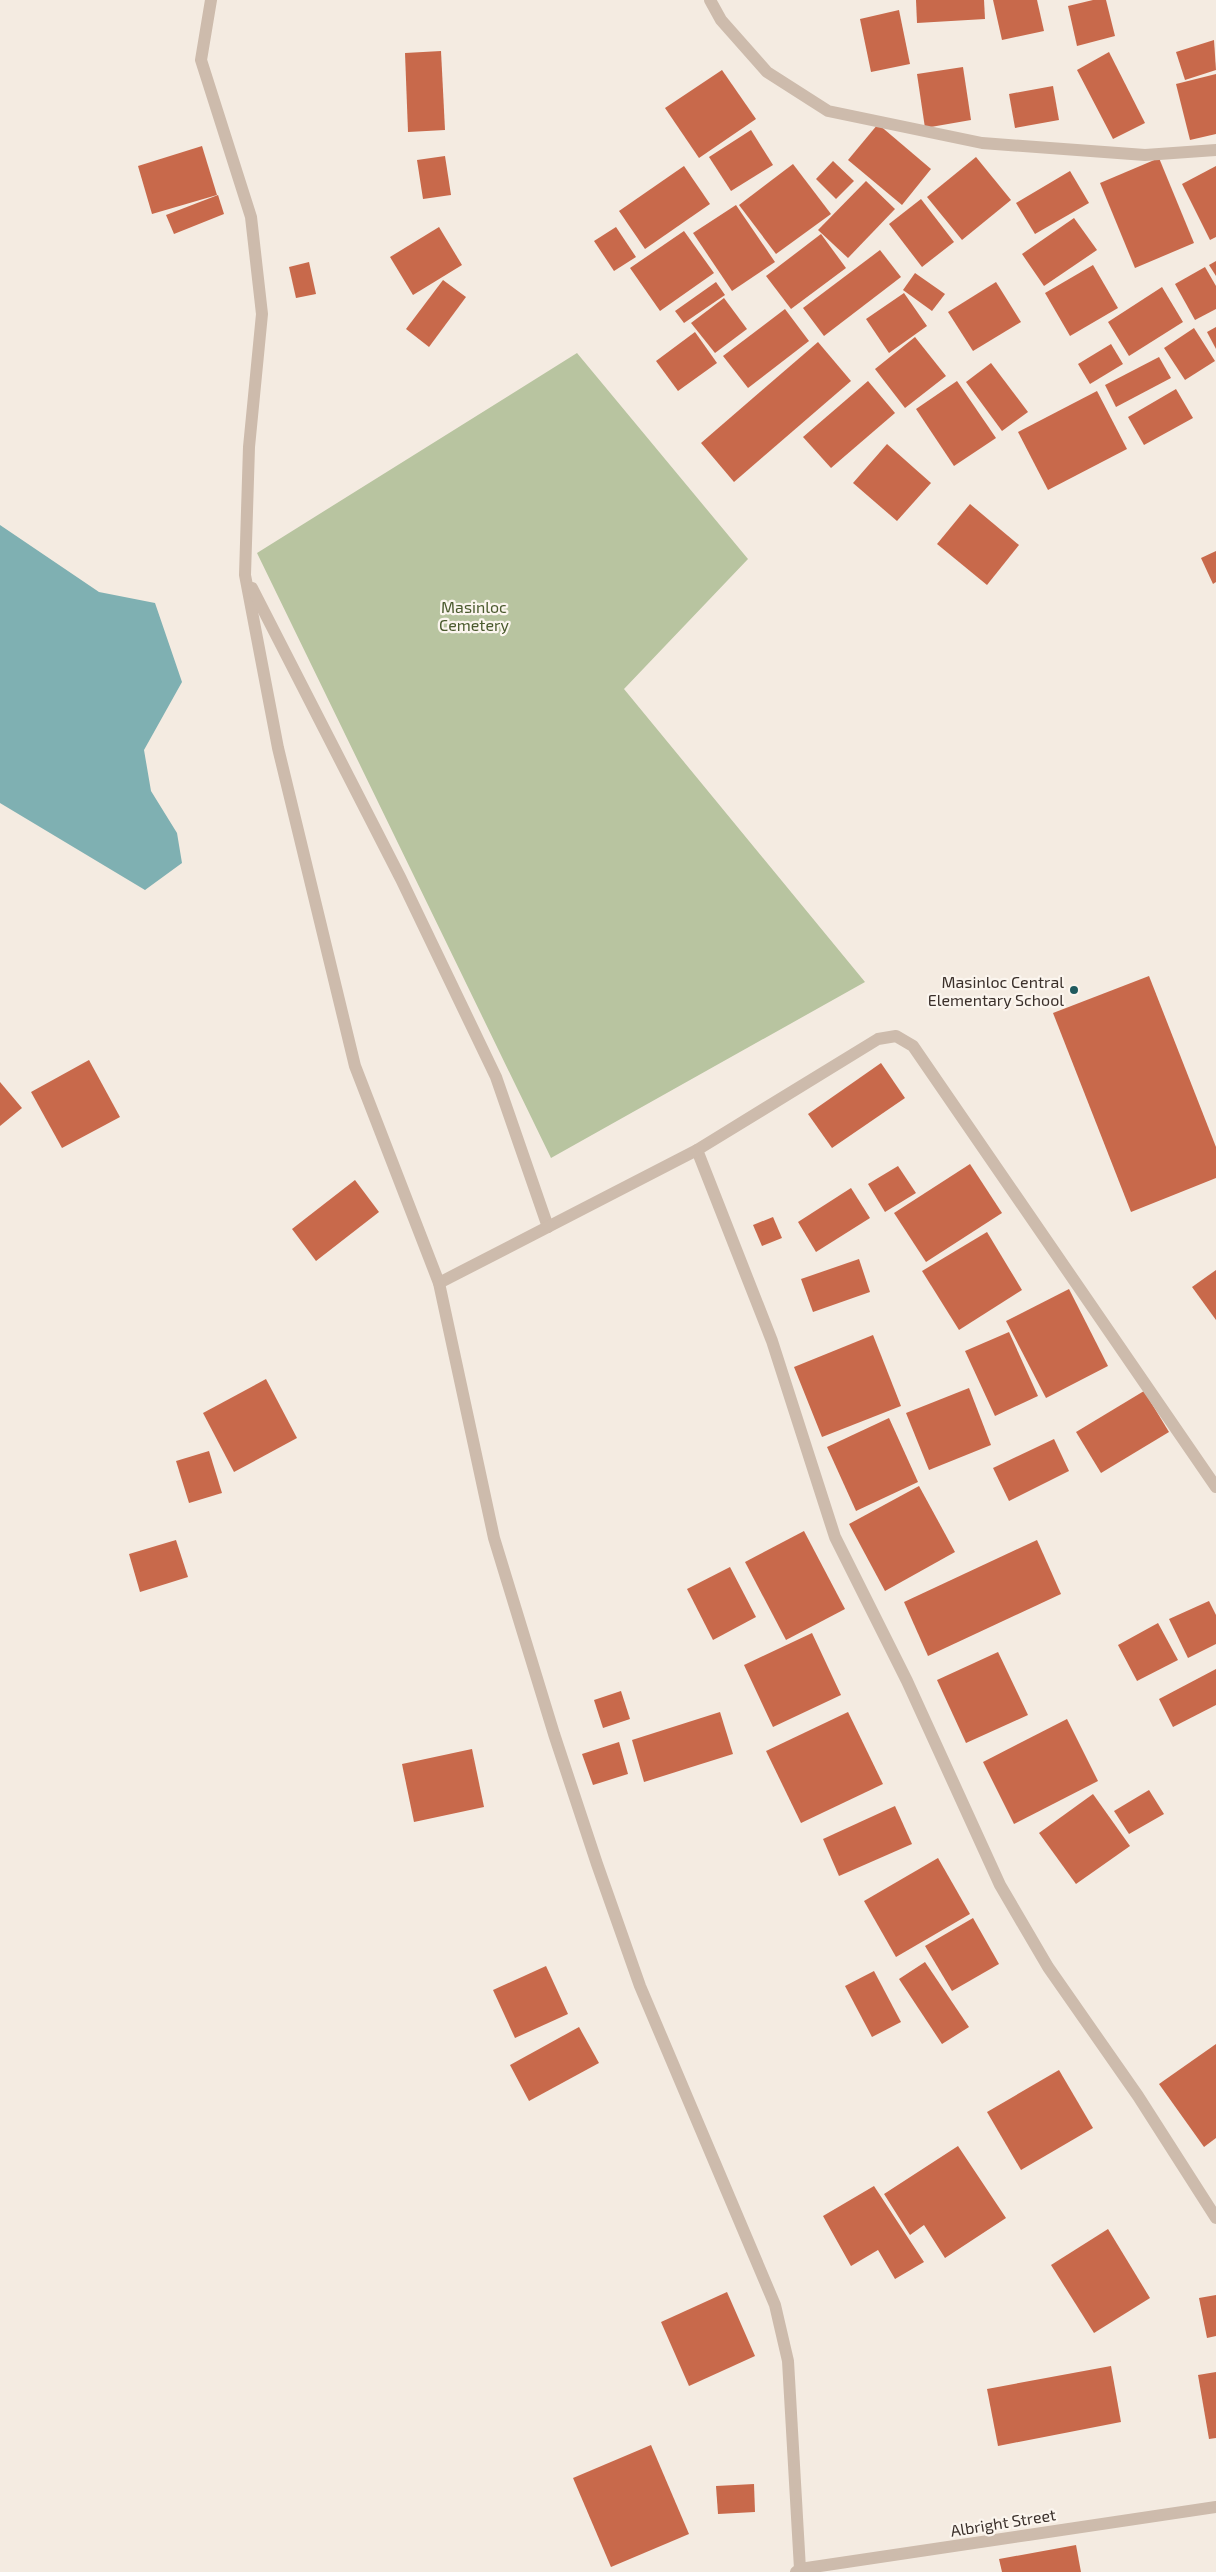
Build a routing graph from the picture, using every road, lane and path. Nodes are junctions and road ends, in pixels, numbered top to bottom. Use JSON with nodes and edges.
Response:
{"nodes":[{"id":1,"x":211,"y":0,"type":"edge"},
{"id":2,"x":710,"y":0,"type":"edge"},
{"id":3,"x":1216,"y":150,"type":"edge"},
{"id":4,"x":245,"y":575,"type":"junction"},
{"id":5,"x":697,"y":1150,"type":"junction"},
{"id":6,"x":548,"y":1227,"type":"junction"},
{"id":7,"x":439,"y":1283,"type":"junction"},
{"id":8,"x":1216,"y":1486,"type":"edge"},
{"id":9,"x":1216,"y":2218,"type":"edge"},
{"id":10,"x":1216,"y":2506,"type":"edge"},
{"id":11,"x":798,"y":2571,"type":"edge"}],
"edges":[{"from":1,"to":4,"type":"street"},
{"from":2,"to":3,"type":"street"},
{"from":4,"to":6,"type":"street"},
{"from":4,"to":7,"type":"street"},
{"from":5,"to":6,"type":"street"},
{"from":5,"to":8,"type":"street"},
{"from":5,"to":9,"type":"street"},
{"from":6,"to":7,"type":"street"},
{"from":7,"to":11,"type":"street"},
{"from":10,"to":11,"type":"street","name":"Albright Street"}]}
